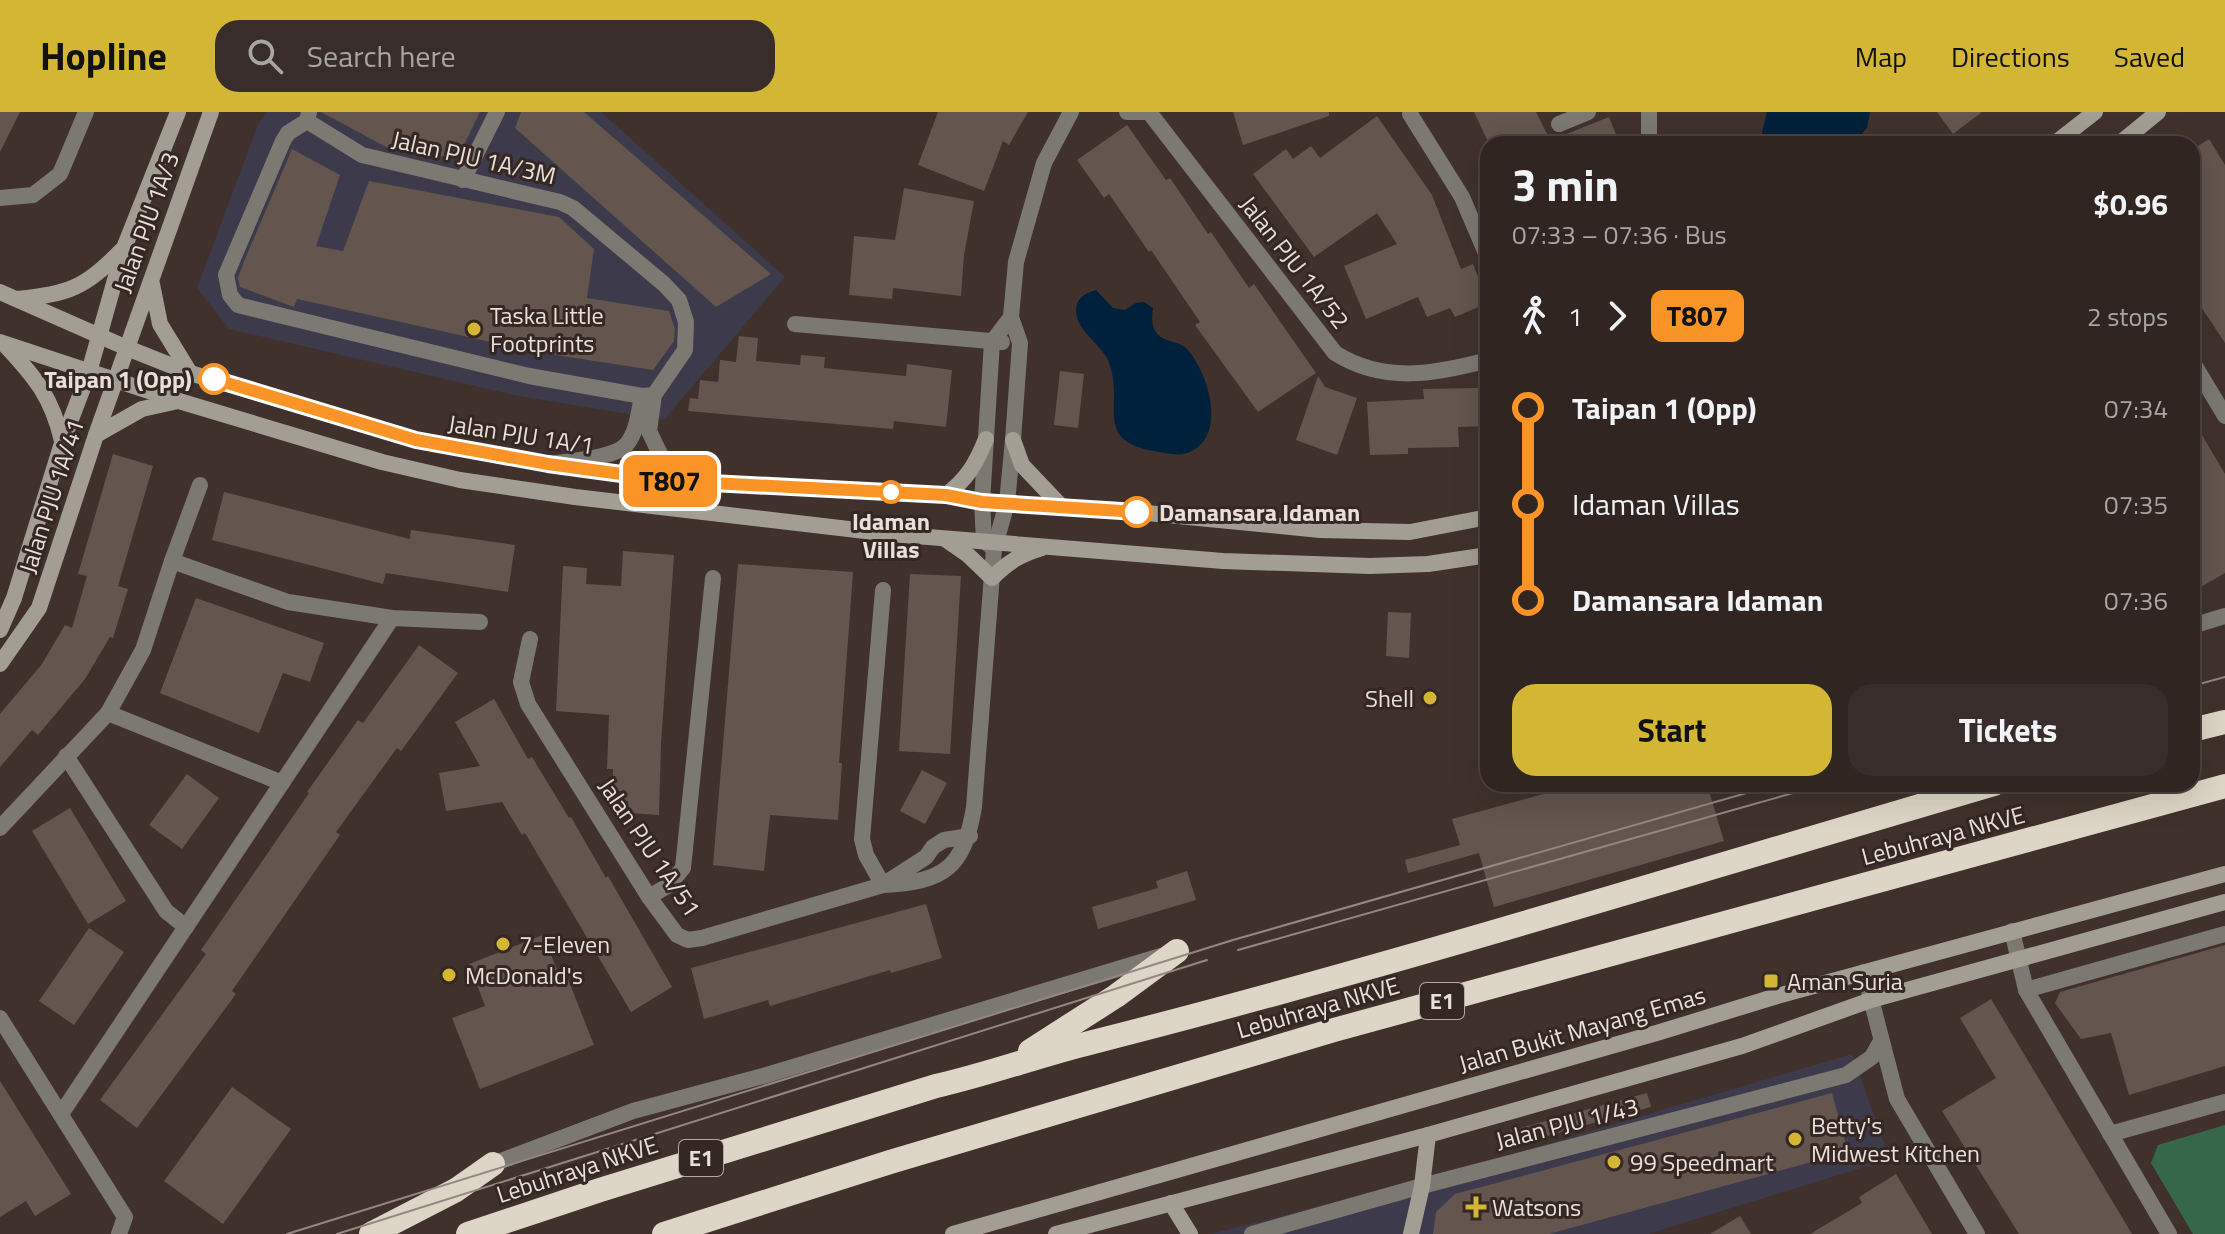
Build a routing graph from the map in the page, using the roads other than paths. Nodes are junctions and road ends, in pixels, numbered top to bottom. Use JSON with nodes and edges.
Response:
{"nodes":[{"id":1,"x":86,"y":112,"type":"edge"},
{"id":2,"x":178,"y":112,"type":"edge"},
{"id":3,"x":211,"y":112,"type":"edge"},
{"id":4,"x":497,"y":112,"type":"edge"},
{"id":5,"x":1088,"y":112,"type":"edge"},
{"id":6,"x":1127,"y":112,"type":"edge"},
{"id":7,"x":1146,"y":112,"type":"edge"},
{"id":8,"x":1588,"y":112,"type":"edge"},
{"id":9,"x":1649,"y":112,"type":"edge"},
{"id":10,"x":2095,"y":112,"type":"edge"},
{"id":11,"x":2158,"y":112,"type":"edge"},
{"id":12,"x":1410,"y":114,"type":"dead end"},
{"id":13,"x":308,"y":116,"type":"edge"},
{"id":14,"x":1068,"y":117,"type":"edge"},
{"id":15,"x":1559,"y":124,"type":"dead end"},
{"id":16,"x":1649,"y":136,"type":"edge"},
{"id":17,"x":2064,"y":136,"type":"edge"},
{"id":18,"x":2129,"y":136,"type":"edge"},
{"id":19,"x":463,"y":180,"type":"junction"},
{"id":20,"x":0,"y":198,"type":"edge"},
{"id":21,"x":1480,"y":239,"type":"edge"},
{"id":22,"x":124,"y":248,"type":"junction"},
{"id":23,"x":151,"y":278,"type":"junction"},
{"id":24,"x":8,"y":295,"type":"edge"},
{"id":25,"x":1011,"y":317,"type":"junction"},
{"id":26,"x":795,"y":324,"type":"dead end"},
{"id":27,"x":99,"y":335,"type":"junction"},
{"id":28,"x":992,"y":342,"type":"junction"},
{"id":29,"x":2,"y":343,"type":"edge"},
{"id":30,"x":1020,"y":343,"type":"junction"},
{"id":31,"x":127,"y":348,"type":"junction"},
{"id":32,"x":1480,"y":362,"type":"edge"},
{"id":33,"x":89,"y":372,"type":"junction"},
{"id":34,"x":190,"y":373,"type":"junction"},
{"id":35,"x":2200,"y":374,"type":"edge"},
{"id":36,"x":116,"y":381,"type":"junction"},
{"id":37,"x":648,"y":396,"type":"junction"},
{"id":38,"x":179,"y":401,"type":"junction"},
{"id":39,"x":2225,"y":416,"type":"edge"},
{"id":40,"x":96,"y":435,"type":"junction"},
{"id":41,"x":986,"y":439,"type":"junction"},
{"id":42,"x":1013,"y":440,"type":"junction"},
{"id":43,"x":62,"y":443,"type":"junction"},
{"id":44,"x":548,"y":464,"type":"junction"},
{"id":45,"x":673,"y":481,"type":"junction"},
{"id":46,"x":200,"y":485,"type":"dead end"},
{"id":47,"x":946,"y":495,"type":"junction"},
{"id":48,"x":982,"y":502,"type":"junction"},
{"id":49,"x":1007,"y":503,"type":"junction"},
{"id":50,"x":1062,"y":507,"type":"junction"},
{"id":51,"x":1480,"y":519,"type":"edge"},
{"id":52,"x":944,"y":538,"type":"junction"},
{"id":53,"x":992,"y":544,"type":"junction"},
{"id":54,"x":1051,"y":545,"type":"junction"},
{"id":55,"x":1480,"y":556,"type":"edge"},
{"id":56,"x":172,"y":561,"type":"junction"},
{"id":57,"x":713,"y":578,"type":"dead end"},
{"id":58,"x":992,"y":578,"type":"junction"},
{"id":59,"x":883,"y":590,"type":"dead end"},
{"id":60,"x":2225,"y":616,"type":"edge"},
{"id":61,"x":392,"y":618,"type":"junction"},
{"id":62,"x":480,"y":622,"type":"dead end"},
{"id":63,"x":2200,"y":624,"type":"edge"},
{"id":64,"x":0,"y":630,"type":"edge"},
{"id":65,"x":530,"y":639,"type":"dead end"},
{"id":66,"x":0,"y":664,"type":"edge"},
{"id":67,"x":108,"y":713,"type":"junction"},
{"id":68,"x":2225,"y":722,"type":"edge"},
{"id":69,"x":2200,"y":728,"type":"edge"},
{"id":70,"x":66,"y":756,"type":"junction"},
{"id":71,"x":282,"y":783,"type":"junction"},
{"id":72,"x":2225,"y":786,"type":"edge"},
{"id":73,"x":1967,"y":792,"type":"edge"},
{"id":74,"x":0,"y":828,"type":"edge"},
{"id":75,"x":970,"y":836,"type":"junction"},
{"id":76,"x":2225,"y":874,"type":"edge"},
{"id":77,"x":883,"y":885,"type":"junction"},
{"id":78,"x":649,"y":897,"type":"junction"},
{"id":79,"x":2225,"y":902,"type":"edge"},
{"id":80,"x":186,"y":927,"type":"junction"},
{"id":81,"x":2012,"y":931,"type":"junction"},
{"id":82,"x":2225,"y":934,"type":"edge"},
{"id":83,"x":1177,"y":951,"type":"joint"},
{"id":84,"x":2018,"y":958,"type":"junction"},
{"id":85,"x":1864,"y":972,"type":"junction"},
{"id":86,"x":2026,"y":990,"type":"junction"},
{"id":87,"x":1871,"y":1000,"type":"junction"},
{"id":88,"x":0,"y":1018,"type":"edge"},
{"id":89,"x":1881,"y":1041,"type":"junction"},
{"id":90,"x":986,"y":1074,"type":"junction"},
{"id":91,"x":2225,"y":1102,"type":"edge"},
{"id":92,"x":61,"y":1114,"type":"junction"},
{"id":93,"x":2110,"y":1134,"type":"junction"},
{"id":94,"x":1428,"y":1135,"type":"junction"},
{"id":95,"x":493,"y":1164,"type":"joint"},
{"id":96,"x":1422,"y":1186,"type":"junction"},
{"id":97,"x":1171,"y":1203,"type":"junction"},
{"id":98,"x":119,"y":1234,"type":"edge"},
{"id":99,"x":371,"y":1234,"type":"edge"},
{"id":100,"x":468,"y":1234,"type":"edge"},
{"id":101,"x":664,"y":1234,"type":"edge"},
{"id":102,"x":953,"y":1234,"type":"edge"},
{"id":103,"x":1056,"y":1234,"type":"edge"},
{"id":104,"x":1190,"y":1234,"type":"edge"},
{"id":105,"x":1252,"y":1234,"type":"edge"},
{"id":106,"x":1411,"y":1234,"type":"edge"},
{"id":107,"x":1977,"y":1234,"type":"edge"},
{"id":108,"x":2169,"y":1234,"type":"edge"}],
"edges":[{"from":1,"to":20,"type":"street"},
{"from":2,"to":22,"type":"main road","name":"Jalan PJU 1A/3"},
{"from":3,"to":23,"type":"main road","name":"Jalan PJU 1A/3"},
{"from":4,"to":19,"type":"street"},
{"from":5,"to":14,"type":"street"},
{"from":6,"to":7,"type":"street"},
{"from":7,"to":32,"type":"street","name":"Jalan PJU 1A/52"},
{"from":8,"to":15,"type":"street"},
{"from":9,"to":16,"type":"street"},
{"from":10,"to":17,"type":"main road"},
{"from":11,"to":18,"type":"main road"},
{"from":12,"to":21,"type":"street"},
{"from":13,"to":19,"type":"street","name":"Jalan PJU 1A/3M"},
{"from":13,"to":37,"type":"street"},
{"from":14,"to":25,"type":"street"},
{"from":19,"to":37,"type":"street","name":"Jalan PJU 1A/3M"},
{"from":22,"to":24,"type":"main road"},
{"from":22,"to":27,"type":"main road","name":"Jalan PJU 1A/3"},
{"from":23,"to":31,"type":"main road","name":"Jalan PJU 1A/3"},
{"from":23,"to":34,"type":"main road"},
{"from":24,"to":27,"type":"main road","name":"Jalan PJU 1A/1"},
{"from":25,"to":28,"type":"street"},
{"from":25,"to":30,"type":"street"},
{"from":26,"to":28,"type":"street"},
{"from":27,"to":31,"type":"main road","name":"Jalan PJU 1A/1"},
{"from":27,"to":33,"type":"main road","name":"Jalan PJU 1A/3"},
{"from":28,"to":30,"type":"street"},
{"from":28,"to":41,"type":"street"},
{"from":29,"to":33,"type":"main road"},
{"from":29,"to":43,"type":"main road"},
{"from":30,"to":42,"type":"street"},
{"from":31,"to":34,"type":"main road","name":"Jalan PJU 1A/1"},
{"from":31,"to":36,"type":"main road","name":"Jalan PJU 1A/3"},
{"from":33,"to":36,"type":"main road"},
{"from":33,"to":43,"type":"main road","name":"Jalan PJU 1A/41"},
{"from":34,"to":44,"type":"main road","name":"Jalan PJU 1A/1"},
{"from":35,"to":39,"type":"street"},
{"from":36,"to":38,"type":"main road"},
{"from":36,"to":40,"type":"main road","name":"Jalan PJU 1A/41"},
{"from":37,"to":44,"type":"street"},
{"from":37,"to":45,"type":"street"},
{"from":38,"to":40,"type":"main road"},
{"from":38,"to":52,"type":"main road"},
{"from":40,"to":66,"type":"main road","name":"Jalan PJU 1A/41"},
{"from":41,"to":47,"type":"main road"},
{"from":41,"to":48,"type":"street"},
{"from":42,"to":49,"type":"street"},
{"from":42,"to":50,"type":"main road"},
{"from":43,"to":64,"type":"main road","name":"Jalan PJU 1A/41"},
{"from":44,"to":45,"type":"main road","name":"Jalan PJU 1A/1"},
{"from":45,"to":47,"type":"main road","name":"Jalan PJU 1A/1"},
{"from":46,"to":56,"type":"street"},
{"from":47,"to":48,"type":"main road","name":"Jalan PJU 1A/1"},
{"from":48,"to":49,"type":"main road","name":"Jalan PJU 1A/1"},
{"from":48,"to":53,"type":"street"},
{"from":49,"to":50,"type":"main road","name":"Jalan PJU 1A/1"},
{"from":49,"to":53,"type":"street"},
{"from":50,"to":51,"type":"main road","name":"Jalan PJU 1A/1"},
{"from":52,"to":53,"type":"main road"},
{"from":52,"to":58,"type":"main road"},
{"from":53,"to":54,"type":"main road"},
{"from":53,"to":58,"type":"street"},
{"from":54,"to":55,"type":"main road"},
{"from":54,"to":58,"type":"main road"},
{"from":56,"to":61,"type":"street"},
{"from":56,"to":67,"type":"street"},
{"from":57,"to":78,"type":"street"},
{"from":58,"to":75,"type":"street"},
{"from":59,"to":77,"type":"street"},
{"from":60,"to":63,"type":"street"},
{"from":61,"to":62,"type":"street"},
{"from":61,"to":71,"type":"street"},
{"from":65,"to":78,"type":"street","name":"Jalan PJU 1A/51"},
{"from":67,"to":70,"type":"street"},
{"from":67,"to":71,"type":"street"},
{"from":68,"to":69,"type":"highway"},
{"from":70,"to":74,"type":"street"},
{"from":70,"to":80,"type":"street"},
{"from":71,"to":80,"type":"street"},
{"from":72,"to":101,"type":"highway","name":"Lebuhraya NKVE","number":"E1"},
{"from":73,"to":90,"type":"highway","name":"Lebuhraya NKVE","number":"E1"},
{"from":75,"to":77,"type":"street"},
{"from":75,"to":77,"type":"street"},
{"from":76,"to":81,"type":"main road","name":"Jalan Bukit Mayang Emas"},
{"from":77,"to":78,"type":"street","name":"Jalan PJU 1A/51"},
{"from":79,"to":84,"type":"main road"},
{"from":80,"to":92,"type":"street"},
{"from":81,"to":84,"type":"street"},
{"from":81,"to":85,"type":"main road","name":"Jalan Bukit Mayang Emas"},
{"from":82,"to":86,"type":"street"},
{"from":83,"to":90,"type":"highway"},
{"from":83,"to":95,"type":"street"},
{"from":84,"to":86,"type":"street"},
{"from":84,"to":87,"type":"main road"},
{"from":85,"to":87,"type":"street"},
{"from":85,"to":102,"type":"main road","name":"Jalan Bukit Mayang Emas"},
{"from":86,"to":93,"type":"street"},
{"from":87,"to":89,"type":"street"},
{"from":87,"to":94,"type":"main road"},
{"from":88,"to":92,"type":"street"},
{"from":89,"to":96,"type":"street","name":"Jalan PJU 1/43"},
{"from":89,"to":107,"type":"street"},
{"from":90,"to":100,"type":"highway","name":"Lebuhraya NKVE","number":"E1"},
{"from":91,"to":93,"type":"street"},
{"from":92,"to":98,"type":"street"},
{"from":93,"to":108,"type":"street"},
{"from":94,"to":96,"type":"main road"},
{"from":94,"to":97,"type":"main road"},
{"from":95,"to":99,"type":"highway"},
{"from":96,"to":105,"type":"street","name":"Jalan PJU 1/43"},
{"from":96,"to":106,"type":"main road"},
{"from":97,"to":103,"type":"main road"},
{"from":97,"to":104,"type":"main road"}]}
